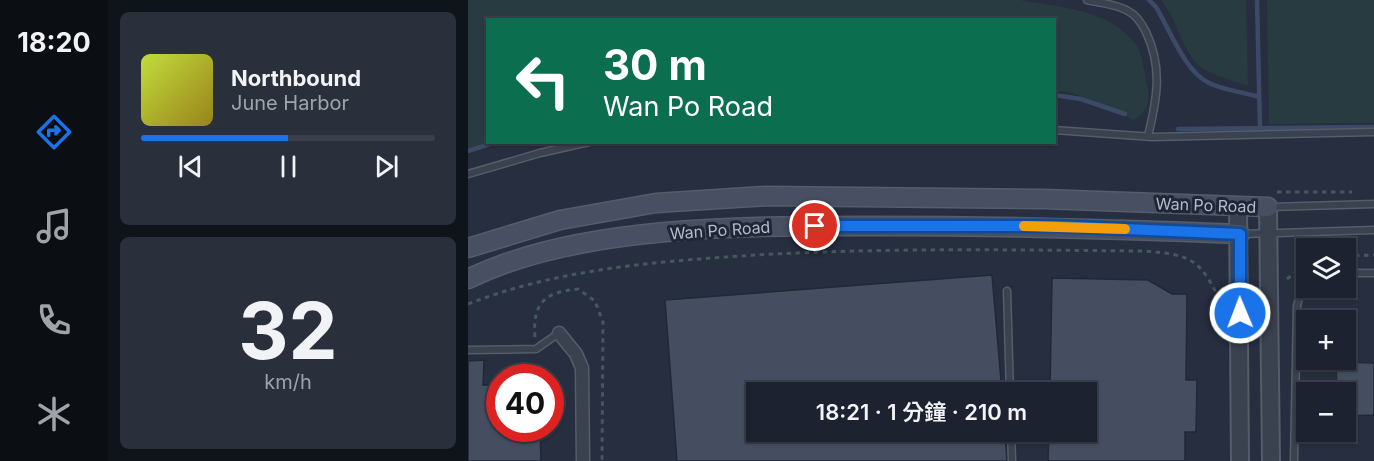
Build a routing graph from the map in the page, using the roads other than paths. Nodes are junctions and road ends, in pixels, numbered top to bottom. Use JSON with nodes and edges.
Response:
{"nodes":[{"id":1,"x":1087,"y":0,"type":"edge"},
{"id":2,"x":1056,"y":130,"type":"edge"},
{"id":3,"x":1374,"y":132,"type":"edge"},
{"id":4,"x":1148,"y":136,"type":"junction"},
{"id":5,"x":581,"y":144,"type":"edge"},
{"id":6,"x":468,"y":174,"type":"edge"},
{"id":7,"x":1374,"y":204,"type":"edge"},
{"id":8,"x":1238,"y":207,"type":"junction"},
{"id":9,"x":1268,"y":207,"type":"junction"},
{"id":10,"x":1374,"y":230,"type":"edge"},
{"id":11,"x":1270,"y":233,"type":"junction"},
{"id":12,"x":1240,"y":234,"type":"junction"},
{"id":13,"x":468,"y":248,"type":"edge"},
{"id":14,"x":1356,"y":273,"type":"edge"},
{"id":15,"x":1374,"y":273,"type":"edge"},
{"id":16,"x":468,"y":279,"type":"edge"},
{"id":17,"x":1007,"y":291,"type":"dead end"},
{"id":18,"x":1299,"y":298,"type":"edge"},
{"id":19,"x":559,"y":333,"type":"joint"},
{"id":20,"x":468,"y":350,"type":"edge"},
{"id":21,"x":1010,"y":382,"type":"edge"},
{"id":22,"x":1011,"y":442,"type":"edge"},
{"id":23,"x":583,"y":461,"type":"edge"},
{"id":24,"x":1012,"y":461,"type":"edge"},
{"id":25,"x":1240,"y":461,"type":"edge"},
{"id":26,"x":1271,"y":461,"type":"edge"},
{"id":27,"x":1294,"y":461,"type":"edge"}],
"edges":[{"from":1,"to":4,"type":"lane"},
{"from":2,"to":4,"type":"lane"},
{"from":3,"to":4,"type":"lane"},
{"from":5,"to":6,"type":"lane"},
{"from":7,"to":9,"type":"lane","name":"Wan Po Road"},
{"from":8,"to":9,"type":"main road","name":"Wan Po Road"},
{"from":8,"to":12,"type":"street"},
{"from":8,"to":13,"type":"main road","name":"Wan Po Road"},
{"from":9,"to":11,"type":"street"},
{"from":10,"to":11,"type":"lane","name":"Wan Po Road"},
{"from":11,"to":12,"type":"lane","name":"Wan Po Road"},
{"from":11,"to":26,"type":"street"},
{"from":12,"to":16,"type":"main road","name":"Wan Po Road"},
{"from":12,"to":25,"type":"street"},
{"from":14,"to":15,"type":"lane"},
{"from":17,"to":21,"type":"lane"},
{"from":18,"to":27,"type":"lane"},
{"from":19,"to":20,"type":"lane"},
{"from":19,"to":23,"type":"street"},
{"from":22,"to":24,"type":"lane"}]}
